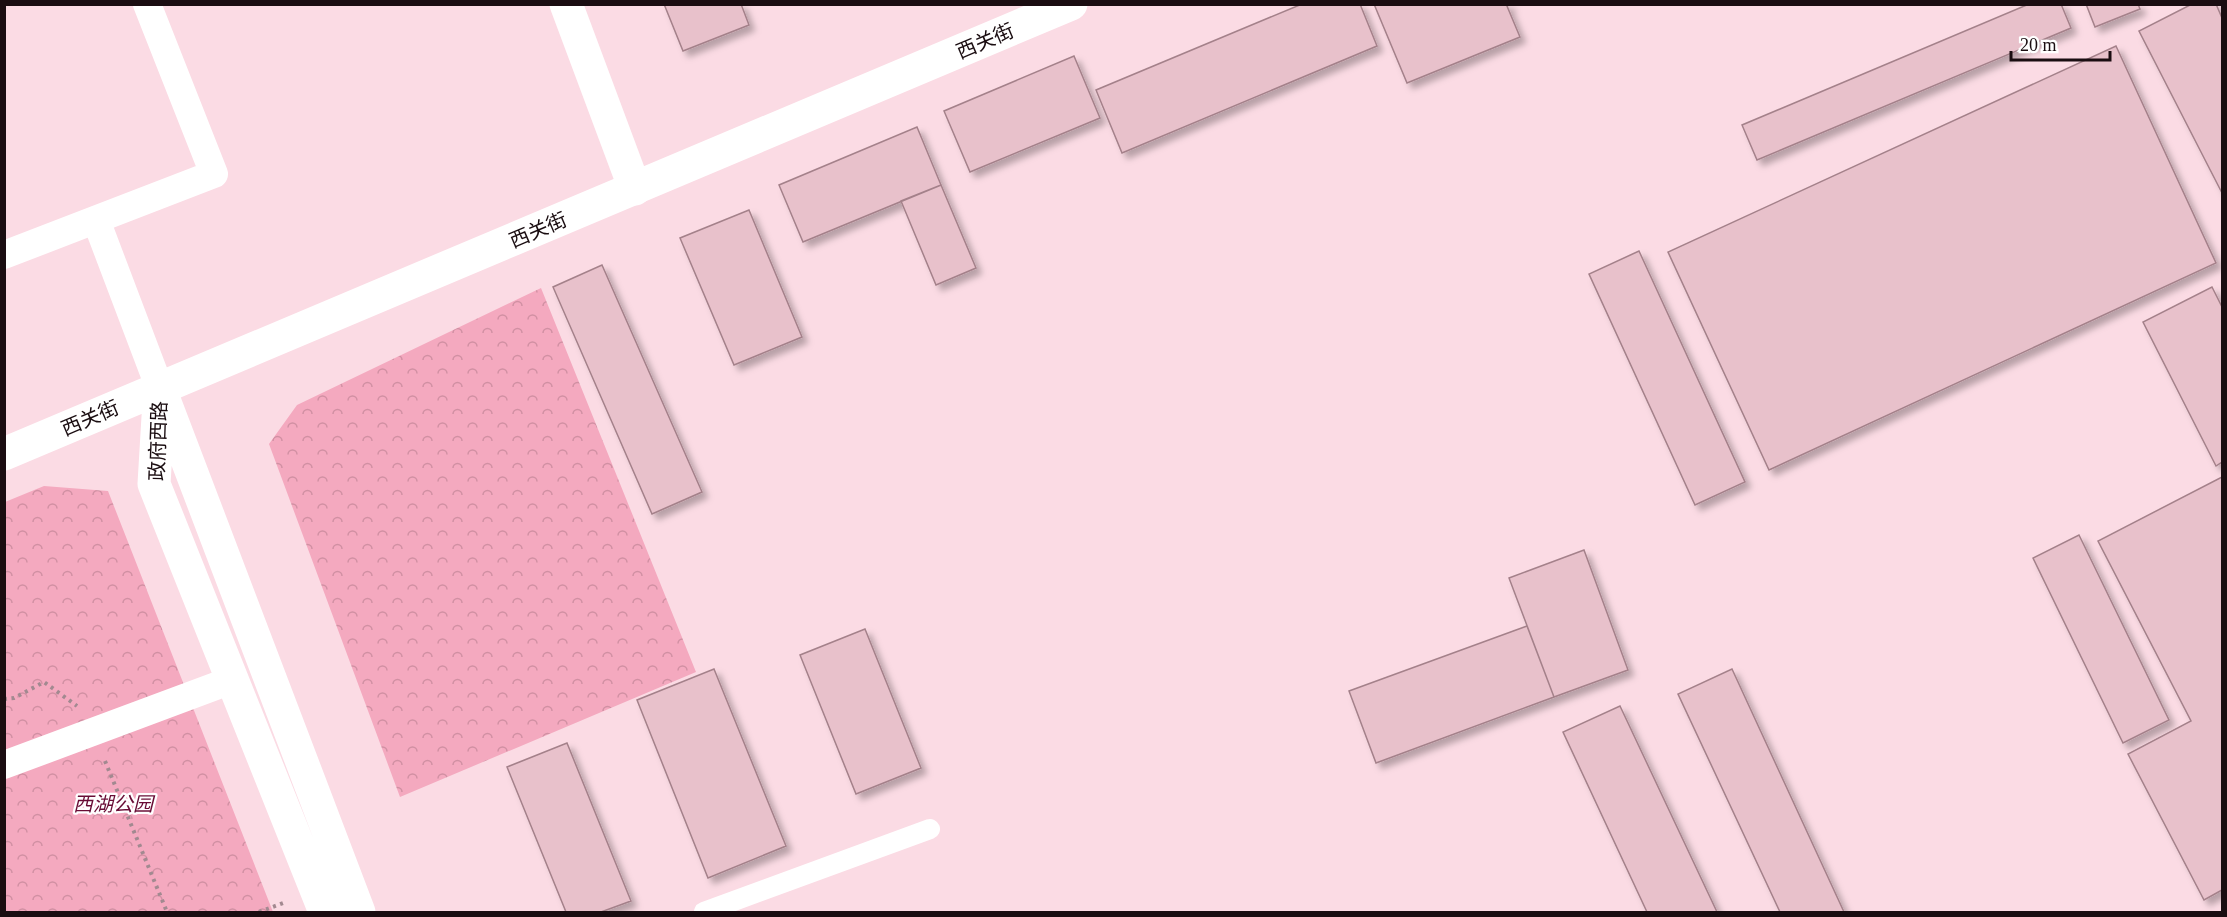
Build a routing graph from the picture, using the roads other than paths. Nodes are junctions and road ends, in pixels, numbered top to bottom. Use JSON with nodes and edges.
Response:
{"nodes":[{"id":1,"x":147,"y":4,"type":"edge"},
{"id":2,"x":566,"y":4,"type":"edge"},
{"id":3,"x":1071,"y":4,"type":"edge"},
{"id":4,"x":634,"y":189,"type":"junction"},
{"id":5,"x":96,"y":220,"type":"junction"},
{"id":6,"x":4,"y":255,"type":"edge"},
{"id":7,"x":160,"y":389,"type":"junction"},
{"id":8,"x":4,"y":454,"type":"edge"},
{"id":9,"x":232,"y":680,"type":"junction"},
{"id":10,"x":4,"y":765,"type":"edge"},
{"id":11,"x":930,"y":829,"type":"dead end"},
{"id":12,"x":325,"y":912,"type":"edge"},
{"id":13,"x":359,"y":912,"type":"edge"},
{"id":14,"x":704,"y":912,"type":"edge"}],
"edges":[{"from":1,"to":5,"type":"street"},
{"from":2,"to":4,"type":"street"},
{"from":3,"to":4,"type":"street","name":"西关街"},
{"from":4,"to":7,"type":"street","name":"西关街"},
{"from":5,"to":6,"type":"street"},
{"from":5,"to":7,"type":"street"},
{"from":7,"to":8,"type":"street","name":"西关街"},
{"from":7,"to":9,"type":"street","name":"政府西路"},
{"from":7,"to":13,"type":"street","name":"政府西路"},
{"from":9,"to":10,"type":"street"},
{"from":9,"to":12,"type":"street","name":"政府西路"},
{"from":11,"to":14,"type":"lane"}]}
